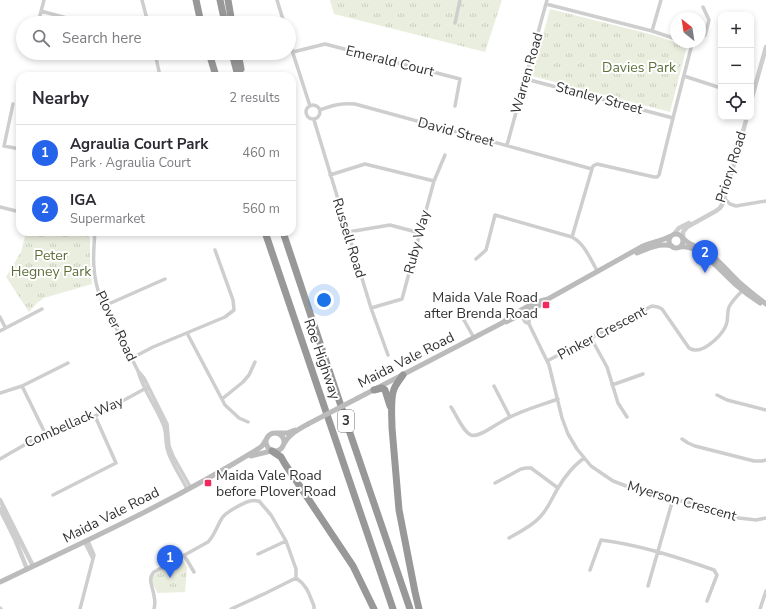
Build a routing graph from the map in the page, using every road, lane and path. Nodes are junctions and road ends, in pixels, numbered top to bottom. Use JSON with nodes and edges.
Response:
{"nodes":[{"id":1,"x":44,"y":0,"type":"edge"},
{"id":2,"x":142,"y":0,"type":"edge"},
{"id":3,"x":196,"y":0,"type":"edge"},
{"id":4,"x":200,"y":0,"type":"edge"},
{"id":5,"x":220,"y":0,"type":"edge"},
{"id":6,"x":228,"y":0,"type":"edge"},
{"id":7,"x":277,"y":0,"type":"edge"},
{"id":8,"x":460,"y":0,"type":"edge"},
{"id":9,"x":661,"y":0,"type":"edge"},
{"id":10,"x":547,"y":2,"type":"edge"},
{"id":11,"x":703,"y":7,"type":"dead end"},
{"id":12,"x":41,"y":11,"type":"junction"},
{"id":13,"x":705,"y":12,"type":"edge"},
{"id":14,"x":706,"y":14,"type":"edge"},
{"id":15,"x":40,"y":16,"type":"edge"},
{"id":16,"x":59,"y":16,"type":"edge"},
{"id":17,"x":146,"y":16,"type":"edge"},
{"id":18,"x":199,"y":16,"type":"edge"},
{"id":19,"x":204,"y":16,"type":"edge"},
{"id":20,"x":223,"y":16,"type":"edge"},
{"id":21,"x":231,"y":16,"type":"edge"},
{"id":22,"x":282,"y":16,"type":"edge"},
{"id":23,"x":455,"y":23,"type":"dead end"},
{"id":24,"x":652,"y":31,"type":"junction"},
{"id":25,"x":706,"y":31,"type":"edge"},
{"id":26,"x":670,"y":37,"type":"edge"},
{"id":27,"x":766,"y":47,"type":"edge"},
{"id":28,"x":692,"y":48,"type":"edge"},
{"id":29,"x":296,"y":51,"type":"edge"},
{"id":30,"x":157,"y":60,"type":"edge"},
{"id":31,"x":211,"y":60,"type":"edge"},
{"id":32,"x":214,"y":60,"type":"edge"},
{"id":33,"x":234,"y":60,"type":"edge"},
{"id":34,"x":239,"y":60,"type":"edge"},
{"id":35,"x":296,"y":60,"type":"edge"},
{"id":36,"x":159,"y":72,"type":"edge"},
{"id":37,"x":216,"y":72,"type":"edge"},
{"id":38,"x":216,"y":72,"type":"edge"},
{"id":39,"x":237,"y":72,"type":"edge"},
{"id":40,"x":241,"y":72,"type":"edge"},
{"id":41,"x":684,"y":76,"type":"junction"},
{"id":42,"x":526,"y":78,"type":"junction"},
{"id":43,"x":718,"y":87,"type":"edge"},
{"id":44,"x":754,"y":88,"type":"edge"},
{"id":45,"x":13,"y":104,"type":"dead end"},
{"id":46,"x":310,"y":106,"type":"junction"},
{"id":47,"x":455,"y":106,"type":"dead end"},
{"id":48,"x":320,"y":110,"type":"junction"},
{"id":49,"x":673,"y":118,"type":"junction"},
{"id":50,"x":314,"y":120,"type":"junction"},
{"id":51,"x":746,"y":120,"type":"edge"},
{"id":52,"x":507,"y":145,"type":"junction"},
{"id":53,"x":16,"y":149,"type":"edge"},
{"id":54,"x":445,"y":155,"type":"dead end"},
{"id":55,"x":592,"y":169,"type":"junction"},
{"id":56,"x":330,"y":175,"type":"junction"},
{"id":57,"x":434,"y":181,"type":"junction"},
{"id":58,"x":725,"y":200,"type":"junction"},
{"id":59,"x":766,"y":201,"type":"edge"},
{"id":60,"x":0,"y":206,"type":"edge"},
{"id":61,"x":16,"y":211,"type":"edge"},
{"id":62,"x":711,"y":214,"type":"junction"},
{"id":63,"x":348,"y":232,"type":"junction"},
{"id":64,"x":420,"y":232,"type":"junction"},
{"id":65,"x":673,"y":235,"type":"junction"},
{"id":66,"x":94,"y":236,"type":"edge"},
{"id":67,"x":266,"y":236,"type":"edge"},
{"id":68,"x":284,"y":236,"type":"edge"},
{"id":69,"x":572,"y":237,"type":"junction"},
{"id":70,"x":683,"y":237,"type":"junction"},
{"id":71,"x":672,"y":246,"type":"junction"},
{"id":72,"x":680,"y":247,"type":"junction"},
{"id":73,"x":215,"y":250,"type":"dead end"},
{"id":74,"x":476,"y":259,"type":"dead end"},
{"id":75,"x":614,"y":263,"type":"junction"},
{"id":76,"x":598,"y":272,"type":"junction"},
{"id":77,"x":165,"y":279,"type":"dead end"},
{"id":78,"x":743,"y":289,"type":"junction"},
{"id":79,"x":766,"y":305,"type":"edge"},
{"id":80,"x":104,"y":306,"type":"junction"},
{"id":81,"x":371,"y":308,"type":"junction"},
{"id":82,"x":42,"y":309,"type":"dead end"},
{"id":83,"x":522,"y":312,"type":"junction"},
{"id":84,"x":458,"y":315,"type":"dead end"},
{"id":85,"x":0,"y":317,"type":"edge"},
{"id":86,"x":5,"y":327,"type":"junction"},
{"id":87,"x":0,"y":331,"type":"edge"},
{"id":88,"x":187,"y":333,"type":"junction"},
{"id":89,"x":474,"y":338,"type":"junction"},
{"id":90,"x":592,"y":338,"type":"junction"},
{"id":91,"x":388,"y":355,"type":"dead end"},
{"id":92,"x":132,"y":358,"type":"junction"},
{"id":93,"x":548,"y":361,"type":"junction"},
{"id":94,"x":255,"y":362,"type":"dead end"},
{"id":95,"x":68,"y":363,"type":"dead end"},
{"id":96,"x":643,"y":374,"type":"dead end"},
{"id":97,"x":403,"y":375,"type":"junction"},
{"id":98,"x":612,"y":385,"type":"junction"},
{"id":99,"x":22,"y":386,"type":"junction"},
{"id":100,"x":494,"y":386,"type":"dead end"},
{"id":101,"x":147,"y":388,"type":"junction"},
{"id":102,"x":374,"y":390,"type":"junction"},
{"id":103,"x":0,"y":393,"type":"edge"},
{"id":104,"x":717,"y":395,"type":"dead end"},
{"id":105,"x":222,"y":399,"type":"junction"},
{"id":106,"x":558,"y":399,"type":"junction"},
{"id":107,"x":451,"y":408,"type":"dead end"},
{"id":108,"x":766,"y":410,"type":"edge"},
{"id":109,"x":392,"y":415,"type":"junction"},
{"id":110,"x":95,"y":416,"type":"junction"},
{"id":111,"x":510,"y":417,"type":"junction"},
{"id":112,"x":627,"y":417,"type":"dead end"},
{"id":113,"x":248,"y":422,"type":"dead end"},
{"id":114,"x":299,"y":429,"type":"junction"},
{"id":115,"x":44,"y":432,"type":"junction"},
{"id":116,"x":275,"y":433,"type":"junction"},
{"id":117,"x":267,"y":438,"type":"junction"},
{"id":118,"x":682,"y":439,"type":"dead end"},
{"id":119,"x":283,"y":446,"type":"junction"},
{"id":120,"x":272,"y":451,"type":"junction"},
{"id":121,"x":0,"y":458,"type":"edge"},
{"id":122,"x":584,"y":458,"type":"junction"},
{"id":123,"x":766,"y":460,"type":"edge"},
{"id":124,"x":230,"y":466,"type":"junction"},
{"id":125,"x":495,"y":483,"type":"dead end"},
{"id":126,"x":189,"y":488,"type":"junction"},
{"id":127,"x":558,"y":488,"type":"junction"},
{"id":128,"x":53,"y":495,"type":"dead end"},
{"id":129,"x":673,"y":499,"type":"junction"},
{"id":130,"x":0,"y":500,"type":"edge"},
{"id":131,"x":3,"y":513,"type":"edge"},
{"id":132,"x":766,"y":518,"type":"edge"},
{"id":133,"x":509,"y":538,"type":"dead end"},
{"id":134,"x":286,"y":541,"type":"junction"},
{"id":135,"x":86,"y":542,"type":"junction"},
{"id":136,"x":658,"y":552,"type":"junction"},
{"id":137,"x":258,"y":554,"type":"dead end"},
{"id":138,"x":184,"y":555,"type":"junction"},
{"id":139,"x":33,"y":566,"type":"junction"},
{"id":140,"x":27,"y":569,"type":"junction"},
{"id":141,"x":590,"y":570,"type":"dead end"},
{"id":142,"x":194,"y":572,"type":"dead end"},
{"id":143,"x":296,"y":578,"type":"junction"},
{"id":144,"x":0,"y":582,"type":"edge"},
{"id":145,"x":648,"y":586,"type":"dead end"},
{"id":146,"x":766,"y":591,"type":"edge"},
{"id":147,"x":707,"y":601,"type":"dead end"},
{"id":148,"x":80,"y":609,"type":"edge"},
{"id":149,"x":154,"y":609,"type":"edge"},
{"id":150,"x":231,"y":609,"type":"edge"},
{"id":151,"x":314,"y":609,"type":"edge"},
{"id":152,"x":374,"y":609,"type":"edge"},
{"id":153,"x":394,"y":609,"type":"edge"},
{"id":154,"x":410,"y":609,"type":"edge"},
{"id":155,"x":419,"y":609,"type":"edge"},
{"id":156,"x":760,"y":609,"type":"edge"}],
"edges":[{"from":1,"to":12,"type":"street"},
{"from":2,"to":17,"type":"street"},
{"from":3,"to":18,"type":"highway"},
{"from":4,"to":19,"type":"highway"},
{"from":5,"to":20,"type":"highway"},
{"from":6,"to":21,"type":"highway"},
{"from":7,"to":22,"type":"street"},
{"from":8,"to":23,"type":"street"},
{"from":9,"to":24,"type":"street"},
{"from":10,"to":24,"type":"street"},
{"from":10,"to":42,"type":"street","name":"Warren Road"},
{"from":11,"to":13,"type":"street"},
{"from":12,"to":15,"type":"street"},
{"from":12,"to":16,"type":"street"},
{"from":14,"to":25,"type":"street"},
{"from":24,"to":26,"type":"street"},
{"from":27,"to":44,"type":"street"},
{"from":28,"to":41,"type":"street"},
{"from":29,"to":47,"type":"street","name":"Emerald Court"},
{"from":30,"to":36,"type":"street"},
{"from":31,"to":37,"type":"highway"},
{"from":32,"to":38,"type":"highway"},
{"from":33,"to":39,"type":"highway"},
{"from":34,"to":40,"type":"highway"},
{"from":35,"to":46,"type":"street"},
{"from":41,"to":43,"type":"street"},
{"from":41,"to":49,"type":"street"},
{"from":42,"to":49,"type":"street","name":"Stanley Street"},
{"from":42,"to":52,"type":"street","name":"Warren Road"},
{"from":45,"to":53,"type":"street"},
{"from":46,"to":48,"type":"street"},
{"from":46,"to":50,"type":"street"},
{"from":48,"to":50,"type":"street"},
{"from":48,"to":52,"type":"street","name":"David Street"},
{"from":49,"to":55,"type":"street"},
{"from":50,"to":56,"type":"street","name":"Russell Road"},
{"from":51,"to":58,"type":"street","name":"Priory Road"},
{"from":52,"to":55,"type":"street","name":"David Street"},
{"from":54,"to":57,"type":"street","name":"Ruby Way"},
{"from":55,"to":69,"type":"street"},
{"from":56,"to":57,"type":"street"},
{"from":56,"to":63,"type":"street","name":"Russell Road"},
{"from":57,"to":64,"type":"street","name":"Ruby Way"},
{"from":58,"to":59,"type":"street"},
{"from":58,"to":62,"type":"street","name":"Priory Road"},
{"from":60,"to":61,"type":"street"},
{"from":62,"to":65,"type":"street","name":"Priory Road"},
{"from":62,"to":70,"type":"street","name":"Priory Road"},
{"from":63,"to":64,"type":"street"},
{"from":63,"to":81,"type":"street","name":"Russell Road"},
{"from":64,"to":81,"type":"street","name":"Ruby Way"},
{"from":65,"to":70,"type":"main road"},
{"from":65,"to":71,"type":"main road"},
{"from":65,"to":75,"type":"main road","name":"Maida Vale Road"},
{"from":66,"to":80,"type":"street","name":"Plover Road"},
{"from":67,"to":153,"type":"highway","name":"Roe Highway","number":"3"},
{"from":68,"to":154,"type":"highway","name":"Roe Highway","number":"3"},
{"from":69,"to":74,"type":"street"},
{"from":69,"to":76,"type":"street"},
{"from":70,"to":72,"type":"main road"},
{"from":70,"to":78,"type":"main road"},
{"from":71,"to":72,"type":"main road"},
{"from":71,"to":75,"type":"main road","name":"Maida Vale Road"},
{"from":72,"to":78,"type":"main road"},
{"from":73,"to":88,"type":"street"},
{"from":75,"to":76,"type":"main road","name":"Maida Vale Road"},
{"from":76,"to":83,"type":"main road","name":"Maida Vale Road"},
{"from":77,"to":80,"type":"street"},
{"from":78,"to":79,"type":"main road"},
{"from":78,"to":90,"type":"street","name":"Pinker Crescent"},
{"from":80,"to":92,"type":"street","name":"Plover Road"},
{"from":81,"to":91,"type":"street","name":"Russell Road"},
{"from":82,"to":86,"type":"street"},
{"from":83,"to":89,"type":"main road","name":"Maida Vale Road"},
{"from":83,"to":93,"type":"street","name":"Myerson Crescent"},
{"from":84,"to":89,"type":"street"},
{"from":85,"to":86,"type":"street"},
{"from":86,"to":87,"type":"street"},
{"from":88,"to":92,"type":"street"},
{"from":88,"to":105,"type":"street"},
{"from":89,"to":97,"type":"main road","name":"Maida Vale Road"},
{"from":90,"to":93,"type":"street","name":"Pinker Crescent"},
{"from":90,"to":98,"type":"street"},
{"from":92,"to":101,"type":"street","name":"Plover Road"},
{"from":93,"to":106,"type":"street","name":"Myerson Crescent"},
{"from":94,"to":105,"type":"street"},
{"from":95,"to":99,"type":"street"},
{"from":96,"to":98,"type":"street"},
{"from":97,"to":102,"type":"main road","name":"Maida Vale Road"},
{"from":97,"to":109,"type":"highway"},
{"from":98,"to":112,"type":"street"},
{"from":99,"to":103,"type":"street"},
{"from":99,"to":115,"type":"street"},
{"from":100,"to":111,"type":"street"},
{"from":101,"to":110,"type":"street","name":"Combellack Way"},
{"from":101,"to":126,"type":"street","name":"Plover Road"},
{"from":102,"to":109,"type":"highway"},
{"from":102,"to":114,"type":"main road","name":"Maida Vale Road","bridge":true},
{"from":104,"to":108,"type":"street"},
{"from":105,"to":113,"type":"street"},
{"from":106,"to":111,"type":"street"},
{"from":106,"to":122,"type":"street","name":"Myerson Crescent"},
{"from":107,"to":111,"type":"street"},
{"from":109,"to":155,"type":"highway"},
{"from":110,"to":115,"type":"street","name":"Combellack Way"},
{"from":110,"to":128,"type":"street"},
{"from":114,"to":116,"type":"main road","name":"Maida Vale Road"},
{"from":114,"to":119,"type":"main road","name":"Maida Vale Road"},
{"from":115,"to":121,"type":"street","name":"Combellack Way"},
{"from":116,"to":117,"type":"main road"},
{"from":116,"to":119,"type":"main road"},
{"from":117,"to":120,"type":"main road"},
{"from":117,"to":124,"type":"main road","name":"Maida Vale Road"},
{"from":118,"to":123,"type":"street"},
{"from":119,"to":120,"type":"main road"},
{"from":120,"to":124,"type":"main road","name":"Maida Vale Road"},
{"from":120,"to":152,"type":"highway"},
{"from":122,"to":127,"type":"street"},
{"from":122,"to":129,"type":"street","name":"Myerson Crescent"},
{"from":124,"to":126,"type":"main road","name":"Maida Vale Road"},
{"from":125,"to":127,"type":"street"},
{"from":126,"to":135,"type":"main road","name":"Maida Vale Road"},
{"from":127,"to":133,"type":"street"},
{"from":129,"to":132,"type":"street","name":"Myerson Crescent"},
{"from":129,"to":136,"type":"street"},
{"from":130,"to":131,"type":"street"},
{"from":131,"to":139,"type":"street"},
{"from":131,"to":140,"type":"street"},
{"from":134,"to":137,"type":"street"},
{"from":134,"to":138,"type":"street"},
{"from":134,"to":143,"type":"street"},
{"from":135,"to":139,"type":"main road","name":"Maida Vale Road"},
{"from":135,"to":148,"type":"street"},
{"from":136,"to":141,"type":"street"},
{"from":136,"to":145,"type":"street"},
{"from":136,"to":147,"type":"street"},
{"from":138,"to":142,"type":"street"},
{"from":138,"to":149,"type":"street"},
{"from":139,"to":140,"type":"main road","name":"Maida Vale Road"},
{"from":140,"to":144,"type":"main road","name":"Maida Vale Road"},
{"from":143,"to":150,"type":"street"},
{"from":143,"to":151,"type":"street"},
{"from":146,"to":156,"type":"street"}]}
